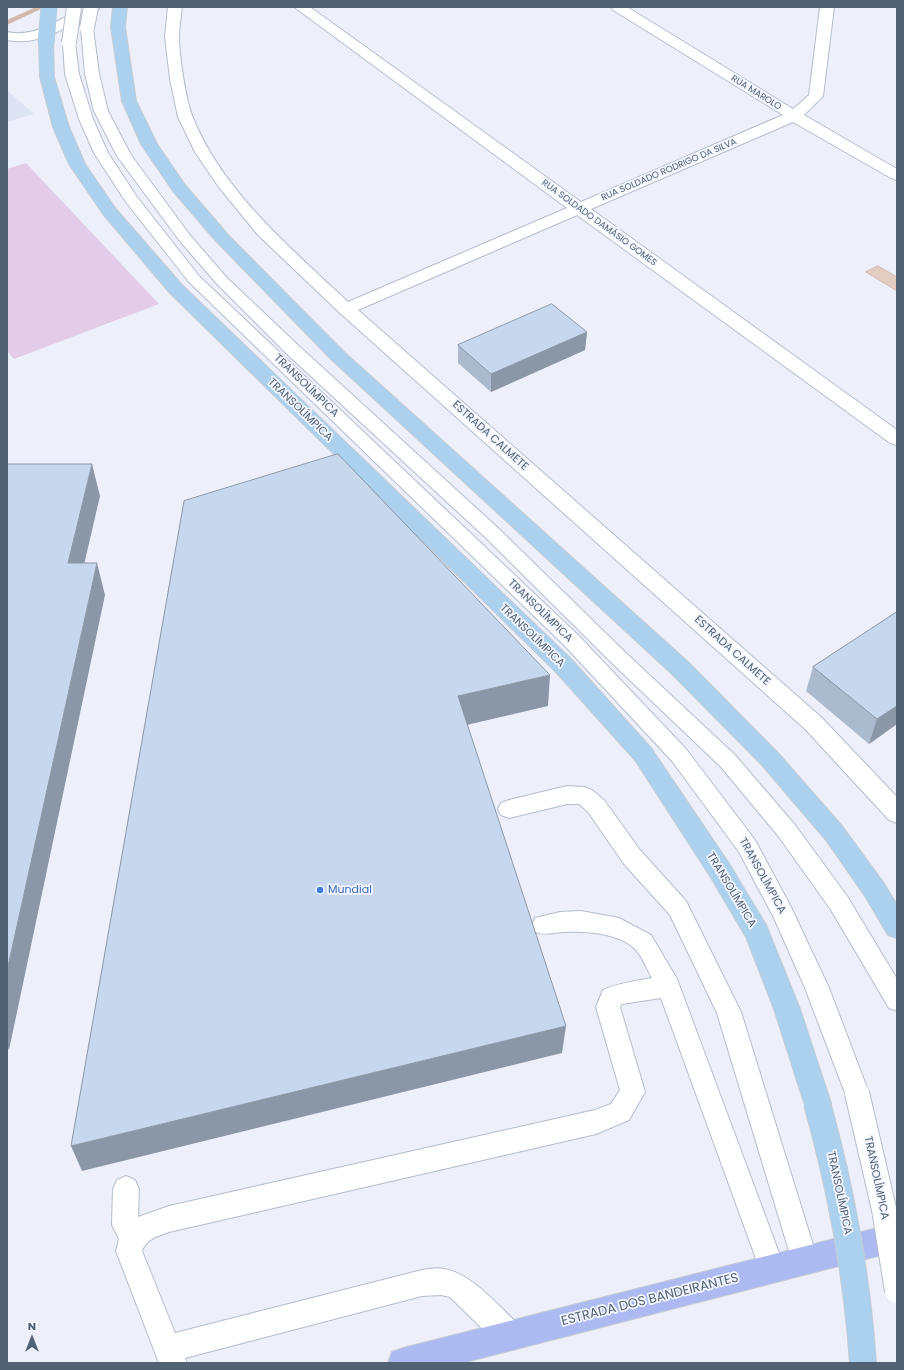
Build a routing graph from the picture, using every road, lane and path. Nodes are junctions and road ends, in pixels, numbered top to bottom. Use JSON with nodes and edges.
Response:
{"nodes":[{"id":1,"x":50,"y":7,"type":"edge"},
{"id":2,"x":74,"y":7,"type":"edge"},
{"id":3,"x":92,"y":7,"type":"edge"},
{"id":4,"x":120,"y":7,"type":"edge"},
{"id":5,"x":176,"y":7,"type":"edge"},
{"id":6,"x":301,"y":7,"type":"edge"},
{"id":7,"x":618,"y":7,"type":"edge"},
{"id":8,"x":827,"y":7,"type":"edge"},
{"id":9,"x":9,"y":38,"type":"edge"},
{"id":10,"x":794,"y":116,"type":"junction"},
{"id":11,"x":897,"y":175,"type":"edge"},
{"id":12,"x":580,"y":208,"type":"junction"},
{"id":13,"x":346,"y":309,"type":"junction"},
{"id":14,"x":897,"y":439,"type":"edge"},
{"id":15,"x":509,"y":809,"type":"dead end"},
{"id":16,"x":897,"y":813,"type":"edge"},
{"id":17,"x":543,"y":925,"type":"dead end"},
{"id":18,"x":897,"y":927,"type":"edge"},
{"id":19,"x":669,"y":986,"type":"junction"},
{"id":20,"x":897,"y":1000,"type":"edge"},
{"id":21,"x":126,"y":1189,"type":"dead end"},
{"id":22,"x":133,"y":1237,"type":"junction"},
{"id":23,"x":897,"y":1237,"type":"edge"},
{"id":24,"x":805,"y":1261,"type":"junction"},
{"id":25,"x":772,"y":1269,"type":"junction"},
{"id":26,"x":897,"y":1291,"type":"edge"},
{"id":27,"x":510,"y":1336,"type":"junction"},
{"id":28,"x":170,"y":1356,"type":"edge"},
{"id":29,"x":403,"y":1363,"type":"edge"},
{"id":30,"x":862,"y":1363,"type":"edge"}],
"edges":[{"from":1,"to":30,"type":"highway","name":"TRANSOLÍMPICA","bridge":true},
{"from":2,"to":26,"type":"lane","name":"TRANSOLÍMPICA","bridge":true},
{"from":3,"to":9,"type":"street"},
{"from":3,"to":20,"type":"lane","name":"TRANSOLÍMPICA","bridge":true},
{"from":4,"to":18,"type":"highway"},
{"from":5,"to":13,"type":"street","name":"ESTRADA CALMETE"},
{"from":6,"to":12,"type":"street","name":"RUA SOLDADO DAMÁSIO GOMES"},
{"from":7,"to":10,"type":"street","name":"RUA MAROLO"},
{"from":8,"to":10,"type":"street","name":"RUA SOLDADO RODRIGO DA SILVA"},
{"from":10,"to":11,"type":"street","name":"RUA MAROLO"},
{"from":10,"to":12,"type":"street","name":"RUA SOLDADO RODRIGO DA SILVA"},
{"from":12,"to":13,"type":"street","name":"RUA SOLDADO RODRIGO DA SILVA"},
{"from":12,"to":14,"type":"street","name":"RUA SOLDADO DAMÁSIO GOMES"},
{"from":13,"to":16,"type":"street","name":"ESTRADA CALMETE"},
{"from":15,"to":24,"type":"lane"},
{"from":17,"to":19,"type":"lane"},
{"from":19,"to":22,"type":"lane"},
{"from":19,"to":25,"type":"lane"},
{"from":21,"to":22,"type":"lane"},
{"from":22,"to":28,"type":"lane"},
{"from":23,"to":24,"type":"main road","name":"ESTRADA DOS BANDEIRANTES"},
{"from":24,"to":25,"type":"main road","name":"ESTRADA DOS BANDEIRANTES"},
{"from":25,"to":27,"type":"main road","name":"ESTRADA DOS BANDEIRANTES"},
{"from":27,"to":28,"type":"lane"},
{"from":27,"to":29,"type":"main road","name":"ESTRADA DOS BANDEIRANTES"}]}
